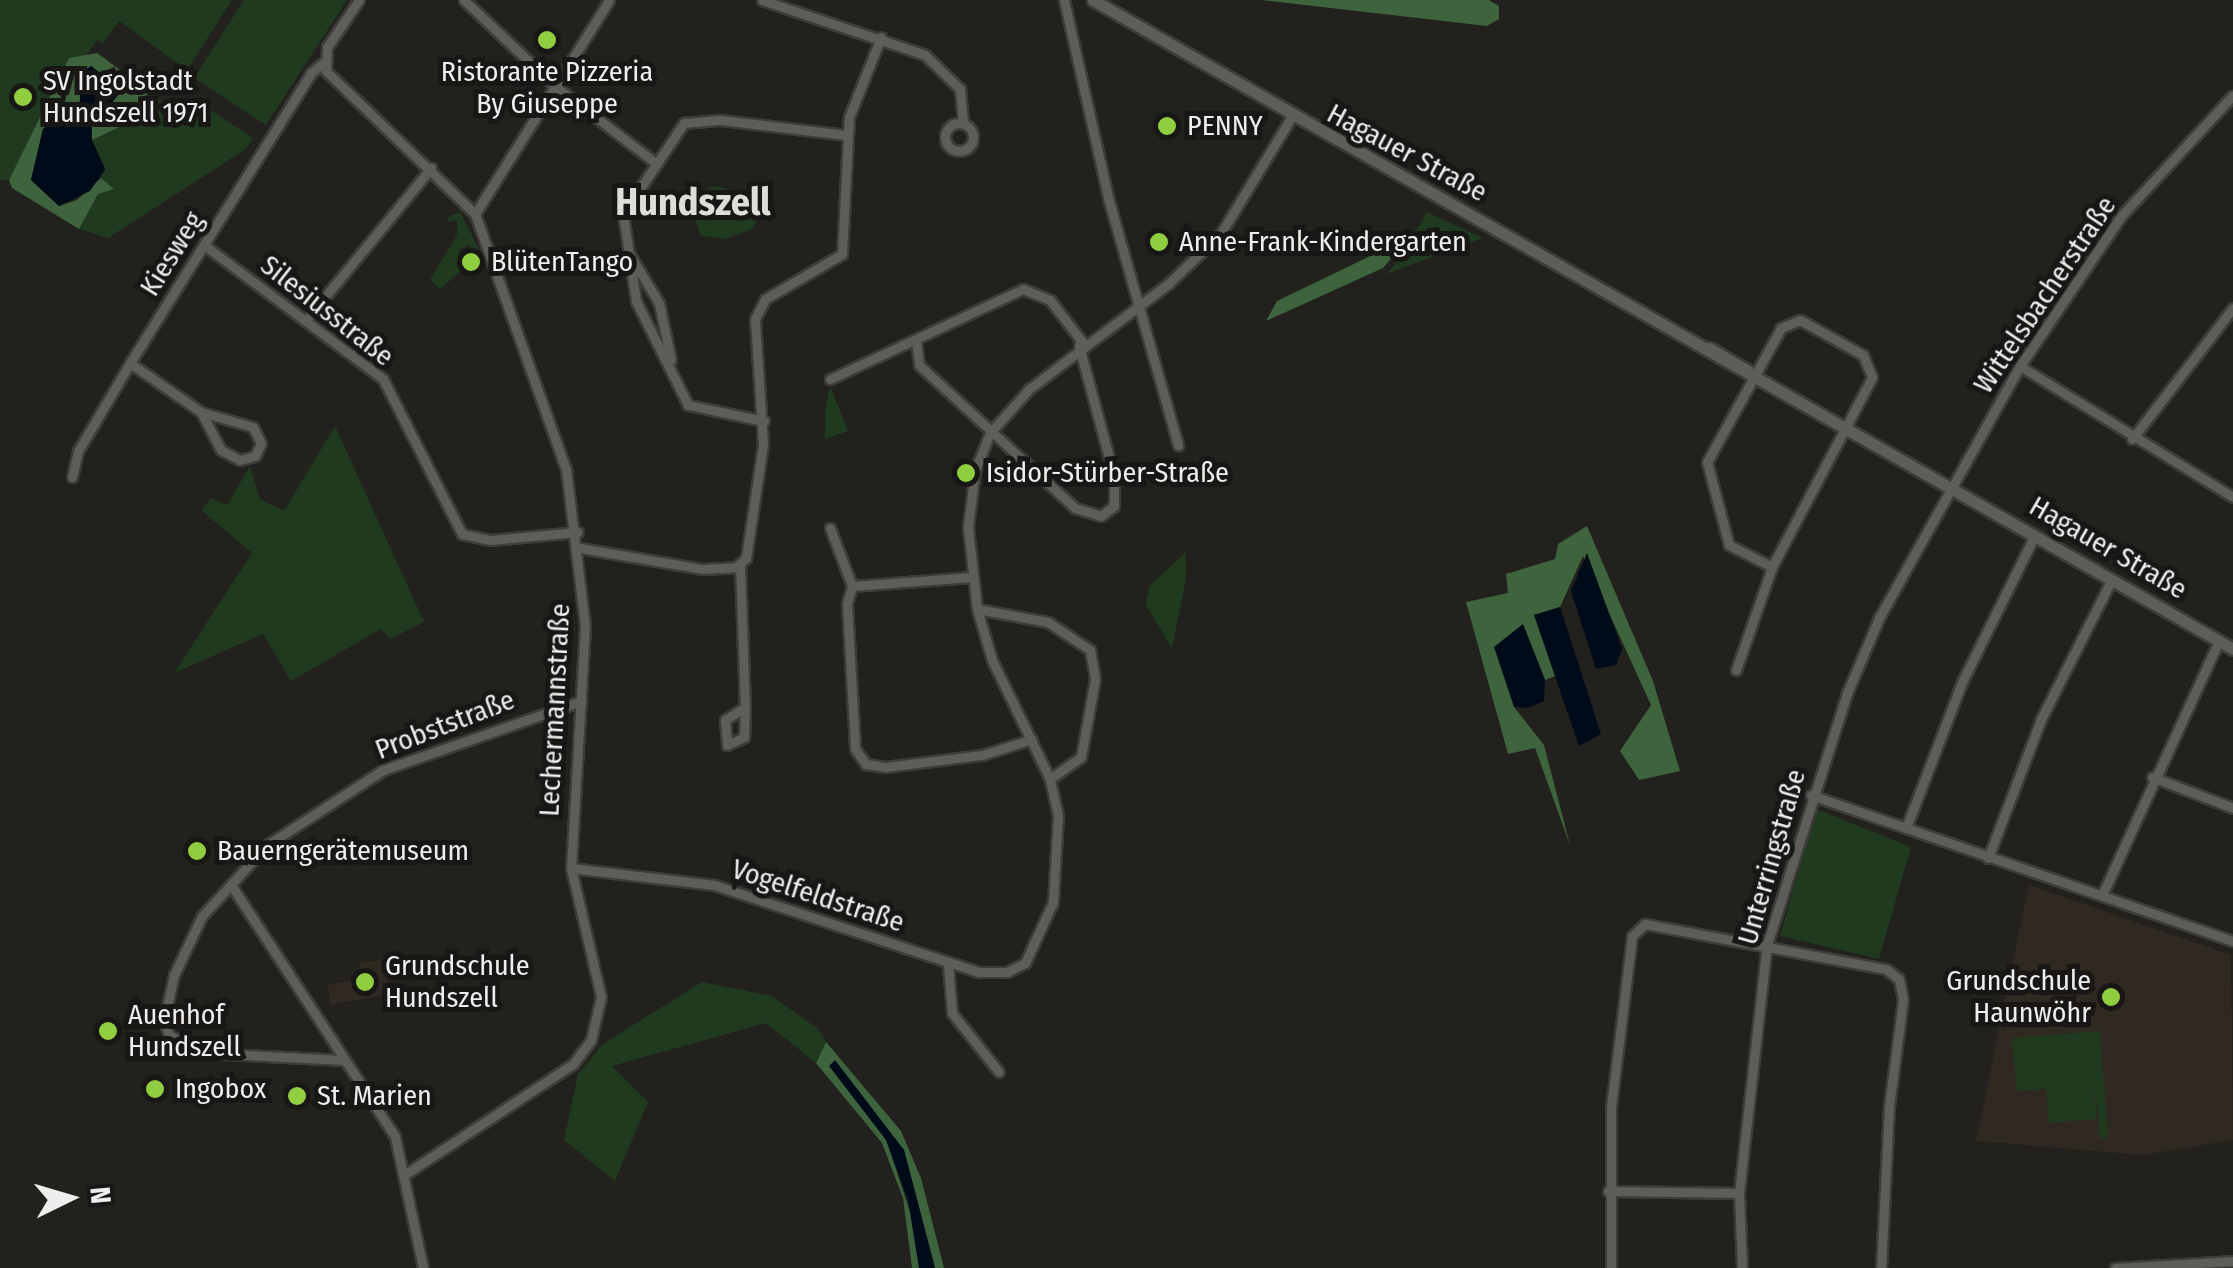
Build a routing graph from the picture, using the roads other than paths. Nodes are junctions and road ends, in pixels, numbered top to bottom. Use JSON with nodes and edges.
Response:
{"nodes":[{"id":1,"x":359,"y":0,"type":"edge"},
{"id":2,"x":464,"y":0,"type":"edge"},
{"id":3,"x":609,"y":0,"type":"edge"},
{"id":4,"x":762,"y":0,"type":"edge"},
{"id":5,"x":1064,"y":0,"type":"edge"},
{"id":6,"x":1093,"y":0,"type":"edge"},
{"id":7,"x":881,"y":37,"type":"junction"},
{"id":8,"x":324,"y":62,"type":"junction"},
{"id":9,"x":555,"y":86,"type":"junction"},
{"id":10,"x":2233,"y":95,"type":"edge"},
{"id":11,"x":1291,"y":118,"type":"junction"},
{"id":12,"x":963,"y":123,"type":"dead end"},
{"id":13,"x":846,"y":134,"type":"junction"},
{"id":14,"x":654,"y":161,"type":"junction"},
{"id":15,"x":431,"y":168,"type":"junction"},
{"id":16,"x":476,"y":214,"type":"junction"},
{"id":17,"x":204,"y":245,"type":"junction"},
{"id":18,"x":627,"y":250,"type":"junction"},
{"id":19,"x":1138,"y":304,"type":"junction"},
{"id":20,"x":2233,"y":308,"type":"edge"},
{"id":21,"x":306,"y":320,"type":"junction"},
{"id":22,"x":916,"y":340,"type":"junction"},
{"id":23,"x":1081,"y":344,"type":"junction"},
{"id":24,"x":671,"y":362,"type":"junction"},
{"id":25,"x":130,"y":363,"type":"junction"},
{"id":26,"x":2020,"y":366,"type":"junction"},
{"id":27,"x":1752,"y":373,"type":"junction"},
{"id":28,"x":830,"y":379,"type":"dead end"},
{"id":29,"x":201,"y":412,"type":"junction"},
{"id":30,"x":764,"y":421,"type":"junction"},
{"id":31,"x":1845,"y":427,"type":"junction"},
{"id":32,"x":990,"y":433,"type":"junction"},
{"id":33,"x":2132,"y":439,"type":"junction"},
{"id":34,"x":1178,"y":444,"type":"dead end"},
{"id":35,"x":72,"y":477,"type":"dead end"},
{"id":36,"x":1949,"y":486,"type":"junction"},
{"id":37,"x":2233,"y":497,"type":"edge"},
{"id":38,"x":830,"y":528,"type":"dead end"},
{"id":39,"x":578,"y":532,"type":"junction"},
{"id":40,"x":2035,"y":535,"type":"junction"},
{"id":41,"x":580,"y":548,"type":"junction"},
{"id":42,"x":740,"y":566,"type":"junction"},
{"id":43,"x":1772,"y":567,"type":"junction"},
{"id":44,"x":972,"y":577,"type":"junction"},
{"id":45,"x":2110,"y":581,"type":"junction"},
{"id":46,"x":852,"y":586,"type":"junction"},
{"id":47,"x":977,"y":609,"type":"junction"},
{"id":48,"x":2218,"y":641,"type":"junction"},
{"id":49,"x":2233,"y":649,"type":"edge"},
{"id":50,"x":1736,"y":670,"type":"dead end"},
{"id":51,"x":581,"y":701,"type":"junction"},
{"id":52,"x":745,"y":706,"type":"dead end"},
{"id":53,"x":1032,"y":739,"type":"junction"},
{"id":54,"x":2152,"y":777,"type":"junction"},
{"id":55,"x":1050,"y":779,"type":"junction"},
{"id":56,"x":1811,"y":795,"type":"junction"},
{"id":57,"x":2233,"y":808,"type":"edge"},
{"id":58,"x":1906,"y":828,"type":"junction"},
{"id":59,"x":1988,"y":858,"type":"junction"},
{"id":60,"x":571,"y":868,"type":"junction"},
{"id":61,"x":231,"y":884,"type":"junction"},
{"id":62,"x":2102,"y":895,"type":"junction"},
{"id":63,"x":2233,"y":941,"type":"edge"},
{"id":64,"x":1767,"y":944,"type":"junction"},
{"id":65,"x":948,"y":965,"type":"junction"},
{"id":66,"x":344,"y":1060,"type":"junction"},
{"id":67,"x":998,"y":1072,"type":"dead end"},
{"id":68,"x":407,"y":1173,"type":"junction"},
{"id":69,"x":1608,"y":1191,"type":"junction"},
{"id":70,"x":1739,"y":1193,"type":"junction"},
{"id":71,"x":2233,"y":1261,"type":"edge"},
{"id":72,"x":423,"y":1268,"type":"edge"},
{"id":73,"x":1611,"y":1268,"type":"edge"},
{"id":74,"x":1742,"y":1268,"type":"edge"},
{"id":75,"x":1881,"y":1268,"type":"edge"},
{"id":76,"x":2115,"y":1268,"type":"edge"}],
"edges":[{"from":1,"to":8,"type":"street"},
{"from":2,"to":9,"type":"street"},
{"from":3,"to":9,"type":"street"},
{"from":4,"to":7,"type":"street"},
{"from":5,"to":19,"type":"street"},
{"from":6,"to":11,"type":"street","name":"Hagauer Straße"},
{"from":7,"to":12,"type":"street"},
{"from":7,"to":13,"type":"street"},
{"from":8,"to":15,"type":"street","name":"Lechermannstraße"},
{"from":8,"to":17,"type":"street","name":"Kiesweg"},
{"from":9,"to":14,"type":"street"},
{"from":9,"to":16,"type":"street"},
{"from":10,"to":26,"type":"street","name":"Wittelsbacherstraße"},
{"from":11,"to":19,"type":"street"},
{"from":11,"to":27,"type":"street","name":"Hagauer Straße"},
{"from":13,"to":14,"type":"street"},
{"from":13,"to":30,"type":"street"},
{"from":14,"to":18,"type":"street"},
{"from":15,"to":16,"type":"street","name":"Lechermannstraße"},
{"from":15,"to":21,"type":"street"},
{"from":16,"to":39,"type":"street","name":"Lechermannstraße"},
{"from":17,"to":21,"type":"street","name":"Silesiusstraße"},
{"from":17,"to":25,"type":"street","name":"Kiesweg"},
{"from":18,"to":24,"type":"street"},
{"from":18,"to":24,"type":"street"},
{"from":19,"to":23,"type":"street"},
{"from":19,"to":34,"type":"street"},
{"from":20,"to":33,"type":"street"},
{"from":21,"to":39,"type":"street","name":"Silesiusstraße"},
{"from":22,"to":23,"type":"street"},
{"from":22,"to":28,"type":"street"},
{"from":22,"to":32,"type":"street"},
{"from":23,"to":32,"type":"street"},
{"from":23,"to":32,"type":"street"},
{"from":24,"to":30,"type":"street"},
{"from":25,"to":29,"type":"street"},
{"from":25,"to":35,"type":"street","name":"Kiesweg"},
{"from":26,"to":33,"type":"street"},
{"from":26,"to":36,"type":"street","name":"Wittelsbacherstraße"},
{"from":27,"to":31,"type":"street","name":"Hagauer Straße"},
{"from":27,"to":31,"type":"street"},
{"from":27,"to":43,"type":"street"},
{"from":29,"to":29,"type":"street"},
{"from":30,"to":42,"type":"street"},
{"from":31,"to":36,"type":"street","name":"Hagauer Straße"},
{"from":31,"to":43,"type":"street"},
{"from":32,"to":44,"type":"street"},
{"from":33,"to":37,"type":"street"},
{"from":36,"to":40,"type":"street","name":"Hagauer Straße"},
{"from":36,"to":56,"type":"street","name":"Unterringstraße"},
{"from":38,"to":46,"type":"street"},
{"from":39,"to":41,"type":"street","name":"Lechermannstraße"},
{"from":40,"to":45,"type":"street","name":"Hagauer Straße"},
{"from":40,"to":58,"type":"street"},
{"from":41,"to":42,"type":"street"},
{"from":41,"to":51,"type":"street","name":"Lechermannstraße"},
{"from":42,"to":52,"type":"street"},
{"from":43,"to":50,"type":"street"},
{"from":44,"to":46,"type":"street"},
{"from":44,"to":47,"type":"street"},
{"from":45,"to":48,"type":"street","name":"Hagauer Straße"},
{"from":45,"to":59,"type":"street"},
{"from":46,"to":53,"type":"street"},
{"from":47,"to":53,"type":"street"},
{"from":47,"to":55,"type":"street"},
{"from":48,"to":49,"type":"street","name":"Hagauer Straße"},
{"from":48,"to":54,"type":"street"},
{"from":51,"to":60,"type":"street","name":"Lechermannstraße"},
{"from":51,"to":61,"type":"street","name":"Probststraße"},
{"from":53,"to":55,"type":"street"},
{"from":54,"to":57,"type":"street"},
{"from":54,"to":62,"type":"street"},
{"from":55,"to":65,"type":"street","name":"Vogelfeldstraße"},
{"from":56,"to":58,"type":"street"},
{"from":56,"to":64,"type":"street","name":"Unterringstraße"},
{"from":58,"to":59,"type":"street"},
{"from":59,"to":62,"type":"street"},
{"from":60,"to":65,"type":"street","name":"Vogelfeldstraße"},
{"from":60,"to":68,"type":"street","name":"Lechermannstraße"},
{"from":61,"to":66,"type":"street"},
{"from":61,"to":66,"type":"street","name":"Probststraße"},
{"from":62,"to":63,"type":"street"},
{"from":64,"to":69,"type":"street"},
{"from":64,"to":70,"type":"street","name":"Unterringstraße"},
{"from":64,"to":75,"type":"street"},
{"from":65,"to":67,"type":"street"},
{"from":66,"to":68,"type":"street"},
{"from":68,"to":72,"type":"street"},
{"from":69,"to":70,"type":"street"},
{"from":69,"to":73,"type":"street"},
{"from":70,"to":74,"type":"street","name":"Unterringstraße"},
{"from":71,"to":76,"type":"street"}]}
